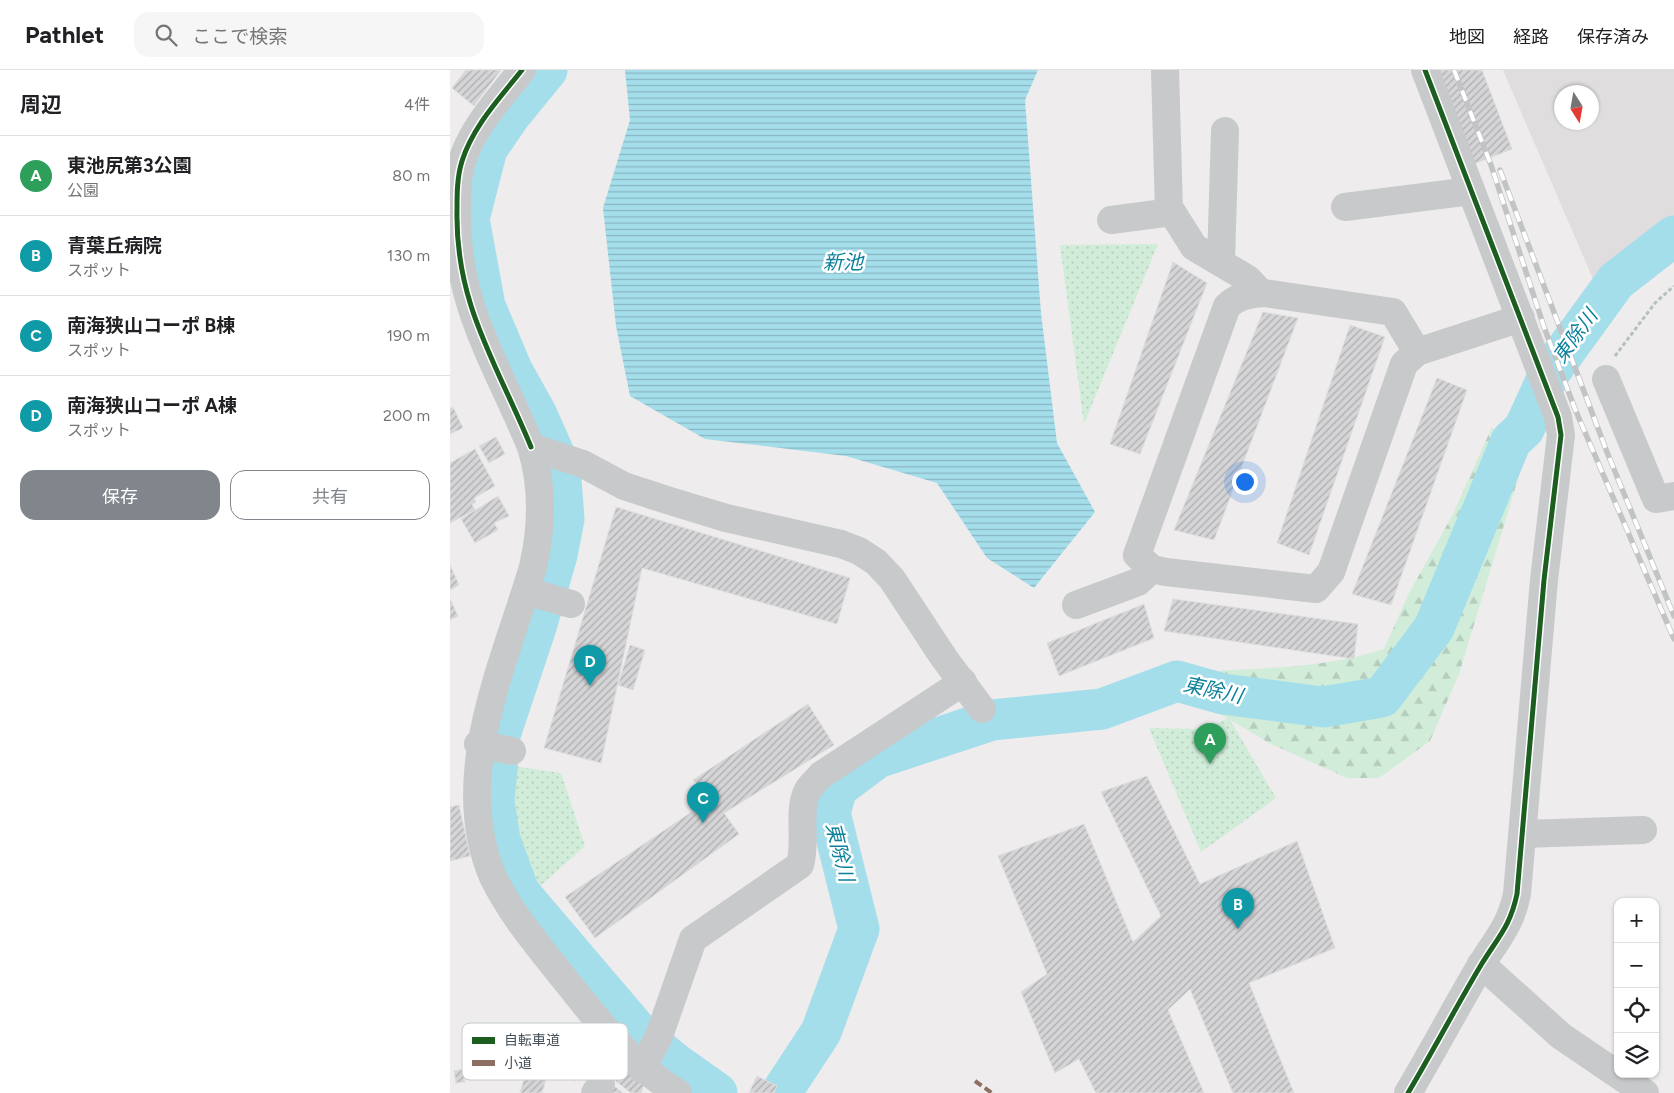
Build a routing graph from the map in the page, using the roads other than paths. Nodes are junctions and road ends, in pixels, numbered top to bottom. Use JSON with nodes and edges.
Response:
{"nodes":[{"id":1,"x":522,"y":70,"type":"edge"},
{"id":2,"x":1165,"y":70,"type":"edge"},
{"id":3,"x":1425,"y":70,"type":"edge"},
{"id":4,"x":1225,"y":131,"type":"dead end"},
{"id":5,"x":1471,"y":191,"type":"junction"},
{"id":6,"x":1345,"y":207,"type":"dead end"},
{"id":7,"x":1169,"y":212,"type":"junction"},
{"id":8,"x":1111,"y":220,"type":"dead end"},
{"id":9,"x":1221,"y":262,"type":"junction"},
{"id":10,"x":1261,"y":293,"type":"junction"},
{"id":11,"x":1521,"y":318,"type":"junction"},
{"id":12,"x":1417,"y":352,"type":"junction"},
{"id":13,"x":1606,"y":379,"type":"dead end"},
{"id":14,"x":533,"y":447,"type":"junction"},
{"id":15,"x":1674,"y":496,"type":"edge"},
{"id":16,"x":1152,"y":568,"type":"junction"},
{"id":17,"x":528,"y":592,"type":"junction"},
{"id":18,"x":571,"y":604,"type":"dead end"},
{"id":19,"x":1076,"y":605,"type":"dead end"},
{"id":20,"x":963,"y":682,"type":"junction"},
{"id":21,"x":982,"y":709,"type":"dead end"},
{"id":22,"x":1643,"y":830,"type":"dead end"},
{"id":23,"x":1523,"y":834,"type":"junction"},
{"id":24,"x":1482,"y":964,"type":"junction"},
{"id":25,"x":601,"y":1023,"type":"edge"},
{"id":26,"x":628,"y":1052,"type":"edge"},
{"id":27,"x":644,"y":1066,"type":"junction"},
{"id":28,"x":667,"y":1090,"type":"edge"},
{"id":29,"x":1408,"y":1093,"type":"edge"},
{"id":30,"x":1644,"y":1093,"type":"edge"}],
"edges":[{"from":1,"to":14,"type":"street"},
{"from":2,"to":7,"type":"street"},
{"from":3,"to":5,"type":"street"},
{"from":4,"to":9,"type":"street"},
{"from":5,"to":6,"type":"street"},
{"from":5,"to":11,"type":"street"},
{"from":7,"to":8,"type":"street"},
{"from":7,"to":9,"type":"street"},
{"from":9,"to":10,"type":"street"},
{"from":10,"to":12,"type":"street"},
{"from":10,"to":16,"type":"street"},
{"from":11,"to":12,"type":"street"},
{"from":11,"to":23,"type":"street"},
{"from":12,"to":16,"type":"street"},
{"from":13,"to":15,"type":"street"},
{"from":14,"to":17,"type":"street"},
{"from":14,"to":20,"type":"street"},
{"from":16,"to":19,"type":"street"},
{"from":17,"to":18,"type":"street"},
{"from":17,"to":25,"type":"street"},
{"from":20,"to":21,"type":"street"},
{"from":20,"to":27,"type":"street"},
{"from":22,"to":23,"type":"street"},
{"from":23,"to":24,"type":"street"},
{"from":24,"to":29,"type":"street"},
{"from":24,"to":30,"type":"street"},
{"from":26,"to":27,"type":"street"},
{"from":27,"to":28,"type":"street"}]}
